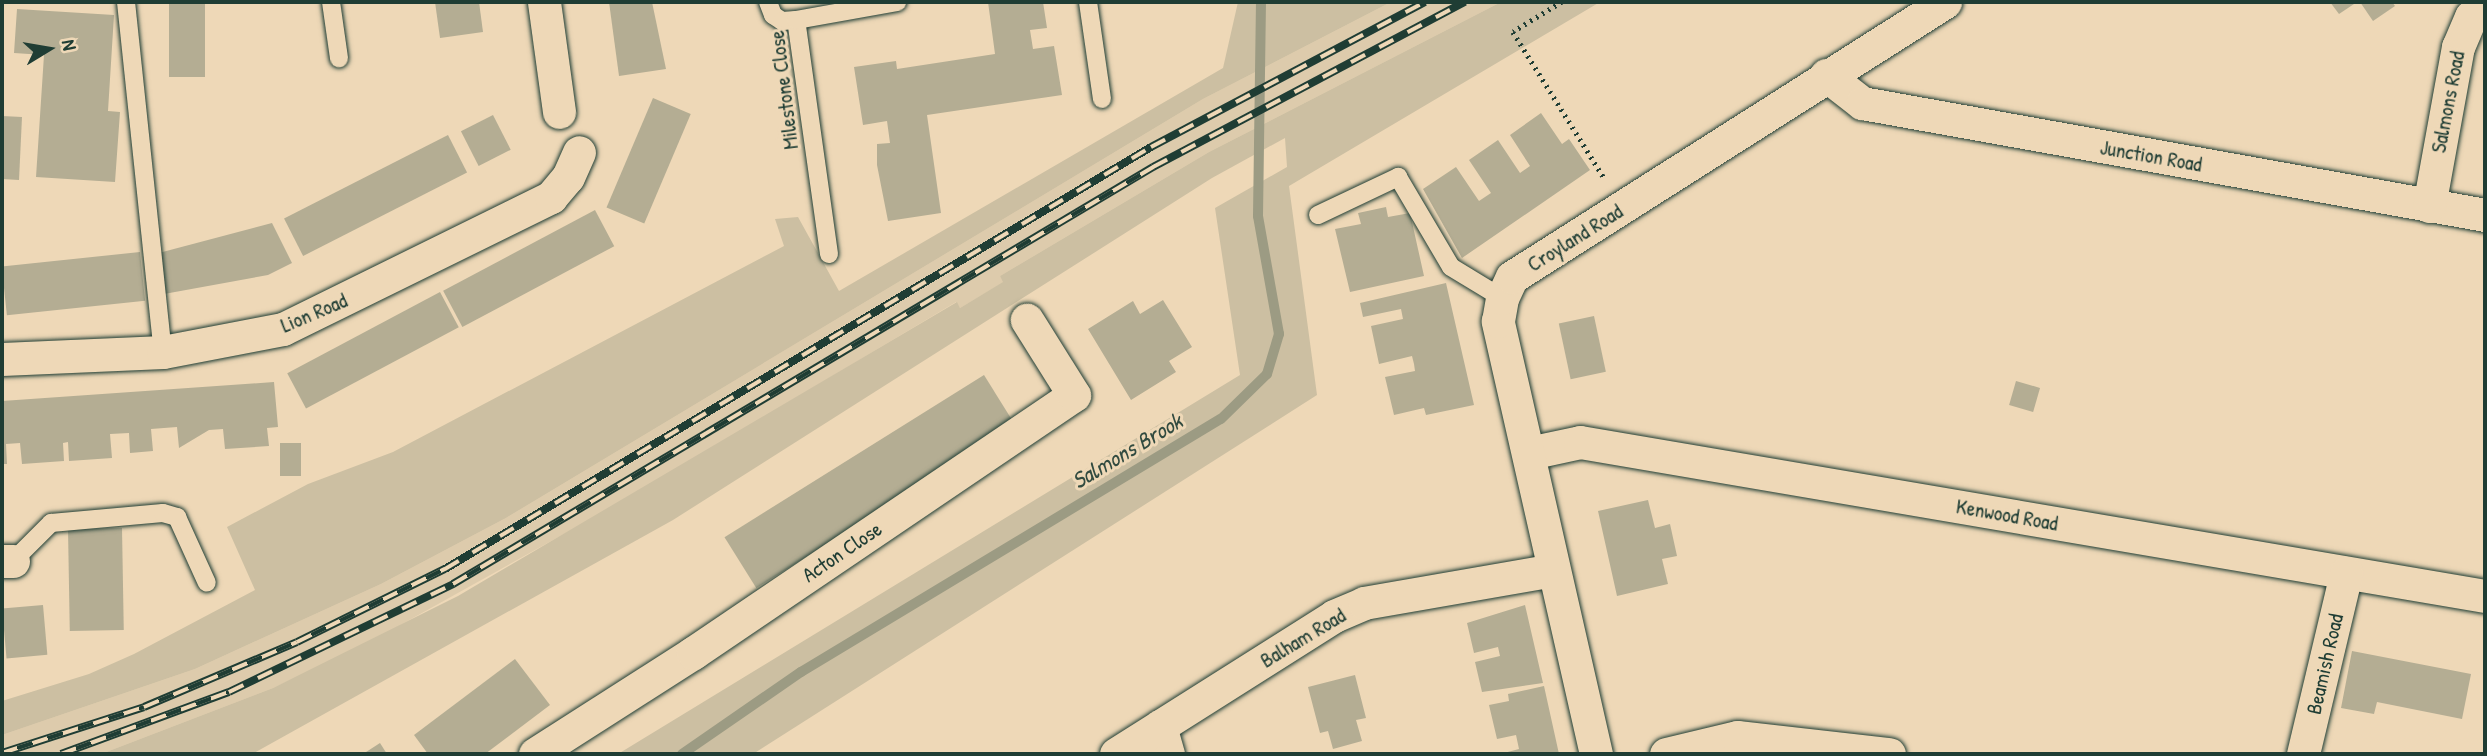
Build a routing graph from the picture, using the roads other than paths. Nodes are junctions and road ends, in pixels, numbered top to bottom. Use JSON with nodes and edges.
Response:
{"nodes":[{"id":1,"x":126,"y":2,"type":"edge"},
{"id":2,"x":331,"y":2,"type":"edge"},
{"id":3,"x":544,"y":2,"type":"edge"},
{"id":4,"x":768,"y":2,"type":"edge"},
{"id":5,"x":897,"y":2,"type":"edge"},
{"id":6,"x":1088,"y":2,"type":"edge"},
{"id":7,"x":1945,"y":2,"type":"edge"},
{"id":8,"x":2485,"y":8,"type":"edge"},
{"id":9,"x":796,"y":20,"type":"junction"},
{"id":10,"x":339,"y":58,"type":"dead end"},
{"id":11,"x":1826,"y":75,"type":"junction"},
{"id":12,"x":1102,"y":99,"type":"dead end"},
{"id":13,"x":559,"y":112,"type":"dead end"},
{"id":14,"x":579,"y":152,"type":"dead end"},
{"id":15,"x":2429,"y":206,"type":"junction"},
{"id":16,"x":1318,"y":215,"type":"dead end"},
{"id":17,"x":2485,"y":215,"type":"edge"},
{"id":18,"x":829,"y":254,"type":"dead end"},
{"id":19,"x":1502,"y":298,"type":"junction"},
{"id":20,"x":1027,"y":320,"type":"dead end"},
{"id":21,"x":163,"y":352,"type":"junction"},
{"id":22,"x":2,"y":359,"type":"edge"},
{"id":23,"x":1529,"y":453,"type":"junction"},
{"id":24,"x":8,"y":561,"type":"edge"},
{"id":25,"x":1553,"y":570,"type":"junction"},
{"id":26,"x":2346,"y":573,"type":"junction"},
{"id":27,"x":207,"y":583,"type":"dead end"},
{"id":28,"x":2485,"y":596,"type":"edge"},
{"id":29,"x":1164,"y":740,"type":"edge"},
{"id":30,"x":535,"y":754,"type":"edge"},
{"id":31,"x":1116,"y":754,"type":"edge"},
{"id":32,"x":1596,"y":754,"type":"edge"},
{"id":33,"x":1666,"y":754,"type":"edge"},
{"id":34,"x":1889,"y":754,"type":"edge"},
{"id":35,"x":2303,"y":754,"type":"edge"}],
"edges":[{"from":1,"to":21,"type":"lane"},
{"from":2,"to":10,"type":"lane"},
{"from":3,"to":13,"type":"street"},
{"from":4,"to":9,"type":"lane"},
{"from":5,"to":9,"type":"lane","name":"Milestone Close"},
{"from":6,"to":12,"type":"lane"},
{"from":7,"to":11,"type":"street","name":"Croyland Road"},
{"from":8,"to":15,"type":"street","name":"Salmons Road"},
{"from":9,"to":18,"type":"lane","name":"Milestone Close"},
{"from":11,"to":15,"type":"street","name":"Junction Road"},
{"from":11,"to":19,"type":"street","name":"Croyland Road"},
{"from":14,"to":21,"type":"street","name":"Lion Road"},
{"from":15,"to":17,"type":"street","name":"Junction Road"},
{"from":16,"to":19,"type":"lane"},
{"from":19,"to":23,"type":"street"},
{"from":20,"to":30,"type":"street","name":"Acton Close"},
{"from":21,"to":22,"type":"street","name":"Lion Road"},
{"from":23,"to":25,"type":"street"},
{"from":23,"to":26,"type":"street","name":"Kenwood Road"},
{"from":24,"to":27,"type":"lane"},
{"from":25,"to":29,"type":"street","name":"Balham Road"},
{"from":25,"to":32,"type":"street"},
{"from":26,"to":28,"type":"street","name":"Kenwood Road"},
{"from":26,"to":35,"type":"street","name":"Beamish Road"},
{"from":29,"to":31,"type":"street","name":"Balham Road"},
{"from":33,"to":34,"type":"street"}]}
